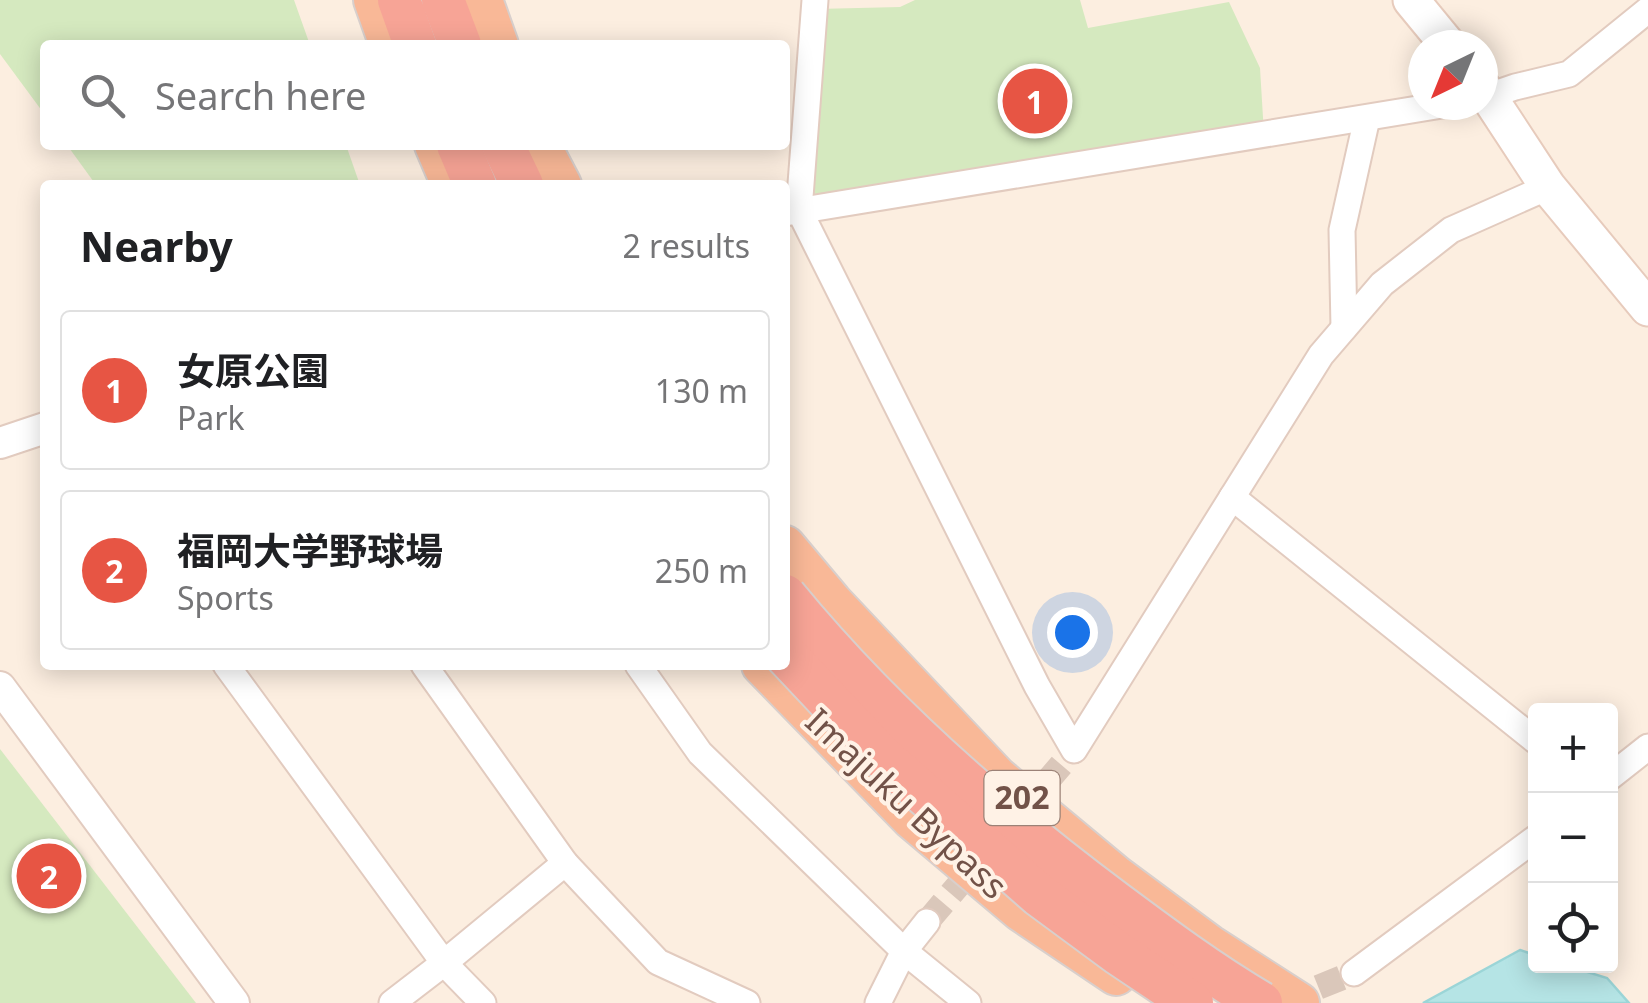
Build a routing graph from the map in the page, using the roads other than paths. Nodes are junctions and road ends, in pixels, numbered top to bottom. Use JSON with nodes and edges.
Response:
{"nodes":[{"id":1,"x":374,"y":0,"type":"edge"},
{"id":2,"x":399,"y":0,"type":"edge"},
{"id":3,"x":443,"y":0,"type":"edge"},
{"id":4,"x":482,"y":0,"type":"edge"},
{"id":5,"x":816,"y":0,"type":"edge"},
{"id":6,"x":1411,"y":0,"type":"edge"},
{"id":7,"x":1648,"y":10,"type":"edge"},
{"id":8,"x":1436,"y":30,"type":"edge"},
{"id":9,"x":388,"y":40,"type":"edge"},
{"id":10,"x":413,"y":40,"type":"edge"},
{"id":11,"x":458,"y":40,"type":"edge"},
{"id":12,"x":496,"y":40,"type":"edge"},
{"id":13,"x":1498,"y":91,"type":"edge"},
{"id":14,"x":1408,"y":111,"type":"edge"},
{"id":15,"x":1498,"y":112,"type":"edge"},
{"id":16,"x":1367,"y":118,"type":"junction"},
{"id":17,"x":436,"y":150,"type":"edge"},
{"id":18,"x":460,"y":150,"type":"edge"},
{"id":19,"x":506,"y":150,"type":"edge"},
{"id":20,"x":543,"y":150,"type":"edge"},
{"id":21,"x":450,"y":180,"type":"edge"},
{"id":22,"x":474,"y":180,"type":"edge"},
{"id":23,"x":520,"y":180,"type":"edge"},
{"id":24,"x":558,"y":180,"type":"edge"},
{"id":25,"x":1548,"y":186,"type":"junction"},
{"id":26,"x":792,"y":212,"type":"edge"},
{"id":27,"x":1648,"y":308,"type":"edge"},
{"id":28,"x":1344,"y":328,"type":"junction"},
{"id":29,"x":40,"y":430,"type":"edge"},
{"id":30,"x":0,"y":442,"type":"edge"},
{"id":31,"x":1232,"y":497,"type":"junction"},
{"id":32,"x":790,"y":552,"type":"edge"},
{"id":33,"x":790,"y":602,"type":"edge"},
{"id":34,"x":790,"y":659,"type":"edge"},
{"id":35,"x":230,"y":670,"type":"edge"},
{"id":36,"x":428,"y":670,"type":"edge"},
{"id":37,"x":642,"y":670,"type":"edge"},
{"id":38,"x":767,"y":670,"type":"edge"},
{"id":39,"x":0,"y":687,"type":"edge"},
{"id":40,"x":1528,"y":735,"type":"edge"},
{"id":41,"x":1648,"y":747,"type":"edge"},
{"id":42,"x":1618,"y":771,"type":"edge"},
{"id":43,"x":1528,"y":844,"type":"edge"},
{"id":44,"x":565,"y":863,"type":"junction"},
{"id":45,"x":927,"y":922,"type":"tunnel mouth"},
{"id":46,"x":904,"y":951,"type":"junction"},
{"id":47,"x":444,"y":963,"type":"junction"},
{"id":48,"x":1354,"y":973,"type":"tunnel mouth"},
{"id":49,"x":234,"y":1003,"type":"edge"},
{"id":50,"x":392,"y":1003,"type":"edge"},
{"id":51,"x":483,"y":1003,"type":"edge"},
{"id":52,"x":747,"y":1003,"type":"edge"},
{"id":53,"x":878,"y":1003,"type":"edge"},
{"id":54,"x":968,"y":1003,"type":"edge"},
{"id":55,"x":1156,"y":1003,"type":"edge"},
{"id":56,"x":1192,"y":1003,"type":"edge"},
{"id":57,"x":1261,"y":1003,"type":"edge"},
{"id":58,"x":1300,"y":1003,"type":"edge"}],
"edges":[{"from":1,"to":9,"type":"highway"},
{"from":2,"to":10,"type":"highway"},
{"from":3,"to":11,"type":"highway"},
{"from":4,"to":12,"type":"highway"},
{"from":5,"to":26,"type":"street"},
{"from":6,"to":8,"type":"main road"},
{"from":7,"to":13,"type":"street"},
{"from":14,"to":16,"type":"street"},
{"from":15,"to":25,"type":"main road"},
{"from":16,"to":26,"type":"street"},
{"from":16,"to":28,"type":"street"},
{"from":17,"to":21,"type":"highway"},
{"from":18,"to":22,"type":"highway"},
{"from":19,"to":23,"type":"highway"},
{"from":20,"to":24,"type":"highway"},
{"from":25,"to":27,"type":"main road"},
{"from":25,"to":28,"type":"street"},
{"from":26,"to":31,"type":"street"},
{"from":28,"to":31,"type":"street"},
{"from":29,"to":30,"type":"street"},
{"from":31,"to":40,"type":"street"},
{"from":32,"to":58,"type":"highway","number":"202"},
{"from":33,"to":57,"type":"highway","bridge":true},
{"from":34,"to":56,"type":"highway","bridge":true},
{"from":35,"to":47,"type":"street"},
{"from":36,"to":44,"type":"street"},
{"from":37,"to":46,"type":"street"},
{"from":38,"to":55,"type":"highway","name":"Imajuku Bypass","number":"202"},
{"from":39,"to":49,"type":"street"},
{"from":41,"to":42,"type":"street"},
{"from":43,"to":48,"type":"street"},
{"from":44,"to":47,"type":"street"},
{"from":44,"to":52,"type":"street"},
{"from":45,"to":46,"type":"street"},
{"from":46,"to":53,"type":"street"},
{"from":46,"to":54,"type":"street"},
{"from":47,"to":50,"type":"street"},
{"from":47,"to":51,"type":"street"}]}
